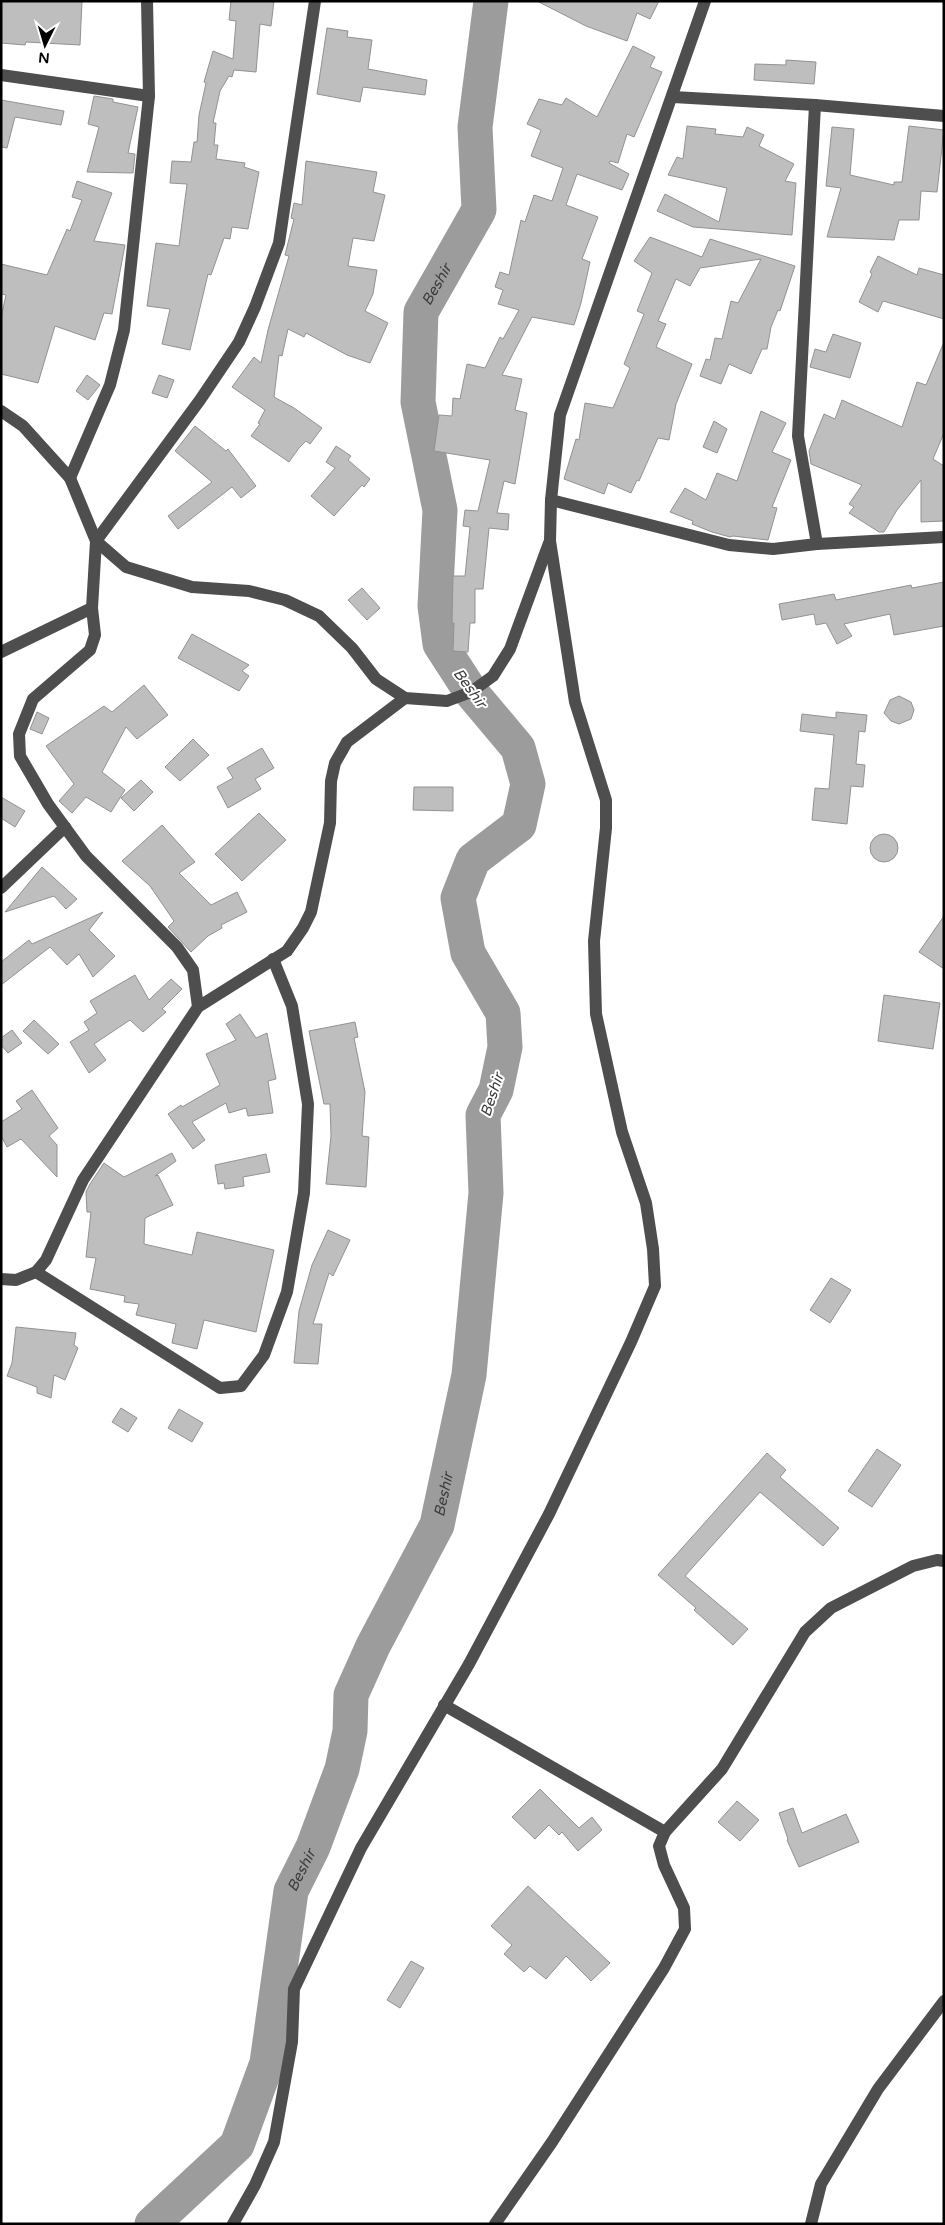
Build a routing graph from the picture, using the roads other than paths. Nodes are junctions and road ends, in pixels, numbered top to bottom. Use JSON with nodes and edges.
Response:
{"nodes":[{"id":1,"x":147,"y":1,"type":"edge"},
{"id":2,"x":315,"y":1,"type":"edge"},
{"id":3,"x":706,"y":1,"type":"edge"},
{"id":4,"x":1,"y":75,"type":"edge"},
{"id":5,"x":149,"y":96,"type":"junction"},
{"id":6,"x":673,"y":97,"type":"junction"},
{"id":7,"x":814,"y":105,"type":"junction"},
{"id":8,"x":944,"y":116,"type":"edge"},
{"id":9,"x":1,"y":411,"type":"edge"},
{"id":10,"x":70,"y":478,"type":"junction"},
{"id":11,"x":551,"y":500,"type":"junction"},
{"id":12,"x":944,"y":537,"type":"edge"},
{"id":13,"x":96,"y":541,"type":"junction"},
{"id":14,"x":550,"y":542,"type":"junction"},
{"id":15,"x":817,"y":544,"type":"junction"},
{"id":16,"x":92,"y":608,"type":"junction"},
{"id":17,"x":1,"y":652,"type":"edge"},
{"id":18,"x":405,"y":698,"type":"junction"},
{"id":19,"x":65,"y":827,"type":"junction"},
{"id":20,"x":1,"y":888,"type":"edge"},
{"id":21,"x":273,"y":959,"type":"junction"},
{"id":22,"x":198,"y":1007,"type":"junction"},
{"id":23,"x":36,"y":1272,"type":"junction"},
{"id":24,"x":1,"y":1279,"type":"edge"},
{"id":25,"x":944,"y":1561,"type":"edge"},
{"id":26,"x":444,"y":1705,"type":"junction"},
{"id":27,"x":665,"y":1832,"type":"junction"},
{"id":28,"x":944,"y":2001,"type":"edge"},
{"id":29,"x":233,"y":2224,"type":"edge"},
{"id":30,"x":495,"y":2224,"type":"edge"},
{"id":31,"x":812,"y":2224,"type":"edge"}],
"edges":[{"from":1,"to":5,"type":"street"},
{"from":2,"to":13,"type":"street"},
{"from":3,"to":6,"type":"street"},
{"from":4,"to":5,"type":"street"},
{"from":5,"to":10,"type":"street"},
{"from":6,"to":7,"type":"street"},
{"from":6,"to":11,"type":"street"},
{"from":7,"to":8,"type":"street"},
{"from":7,"to":15,"type":"street"},
{"from":9,"to":10,"type":"street"},
{"from":10,"to":13,"type":"street"},
{"from":11,"to":14,"type":"street"},
{"from":11,"to":15,"type":"street"},
{"from":12,"to":15,"type":"street"},
{"from":13,"to":16,"type":"street"},
{"from":13,"to":18,"type":"street"},
{"from":14,"to":18,"type":"street"},
{"from":14,"to":26,"type":"street"},
{"from":16,"to":17,"type":"street"},
{"from":16,"to":19,"type":"street"},
{"from":18,"to":21,"type":"street"},
{"from":19,"to":20,"type":"street"},
{"from":19,"to":22,"type":"street"},
{"from":21,"to":22,"type":"street"},
{"from":21,"to":23,"type":"street"},
{"from":22,"to":23,"type":"street"},
{"from":23,"to":24,"type":"street"},
{"from":25,"to":27,"type":"street"},
{"from":26,"to":27,"type":"street"},
{"from":26,"to":29,"type":"street"},
{"from":27,"to":30,"type":"street"},
{"from":28,"to":31,"type":"street"}]}
